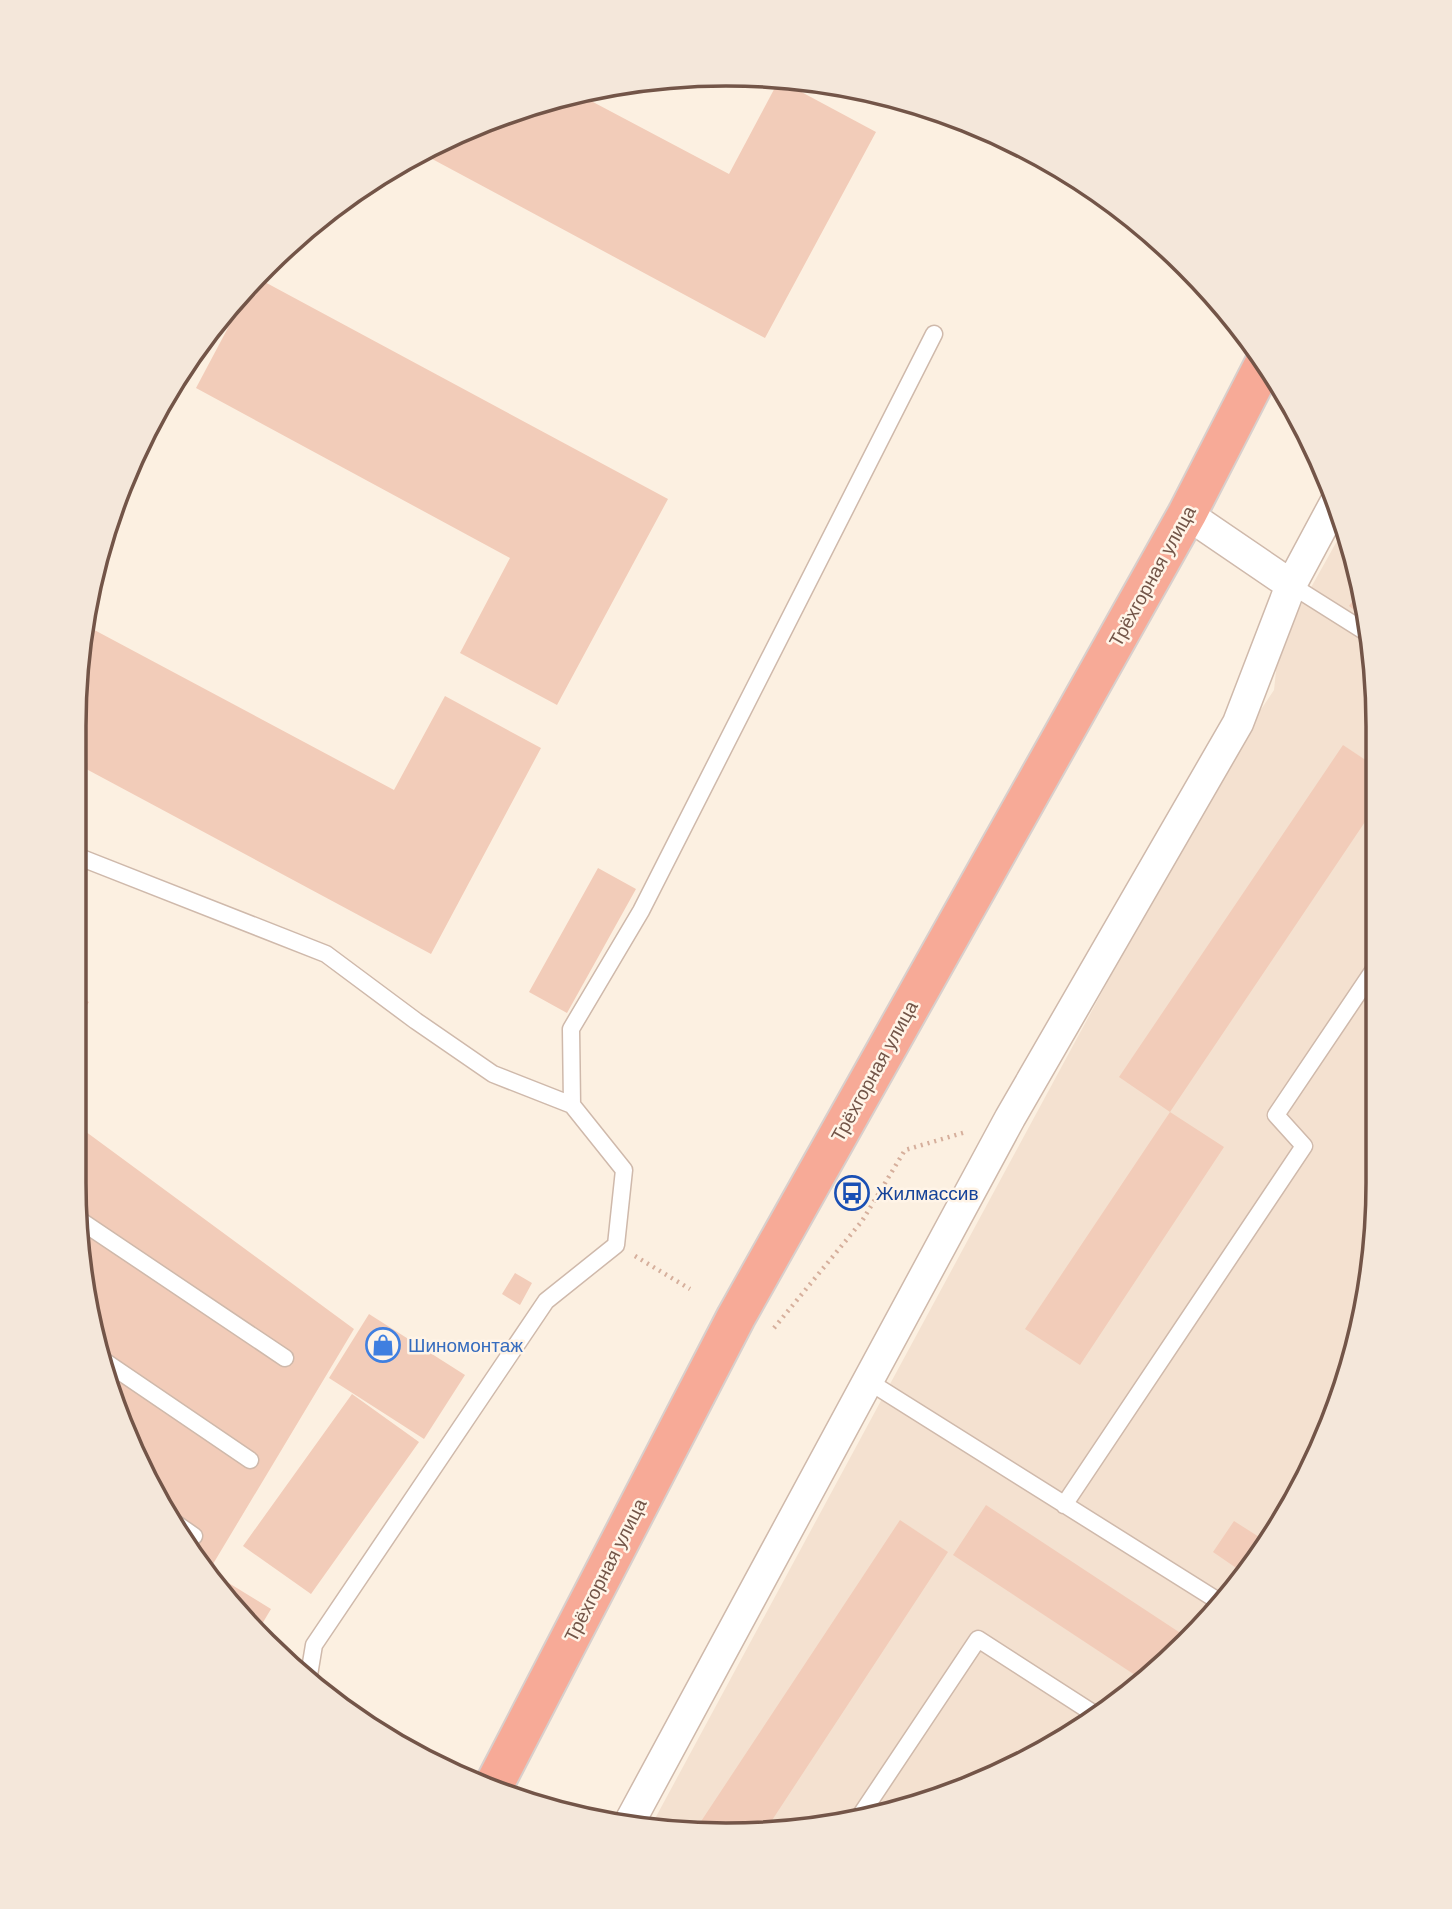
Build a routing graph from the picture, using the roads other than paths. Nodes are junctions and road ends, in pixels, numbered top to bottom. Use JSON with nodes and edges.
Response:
{"nodes":[{"id":1,"x":934,"y":334,"type":"dead end"},
{"id":2,"x":1260,"y":373,"type":"edge"},
{"id":3,"x":1330,"y":513,"type":"edge"},
{"id":4,"x":1187,"y":514,"type":"junction"},
{"id":5,"x":1291,"y":585,"type":"junction"},
{"id":6,"x":1359,"y":628,"type":"edge"},
{"id":7,"x":86,"y":860,"type":"edge"},
{"id":8,"x":1366,"y":981,"type":"edge"},
{"id":9,"x":572,"y":1105,"type":"junction"},
{"id":10,"x":87,"y":1225,"type":"edge"},
{"id":11,"x":285,"y":1358,"type":"dead end"},
{"id":12,"x":113,"y":1367,"type":"edge"},
{"id":13,"x":868,"y":1381,"type":"junction"},
{"id":14,"x":250,"y":1460,"type":"dead end"},
{"id":15,"x":1064,"y":1504,"type":"junction"},
{"id":16,"x":191,"y":1534,"type":"edge"},
{"id":17,"x":194,"y":1536,"type":"dead end"},
{"id":18,"x":1213,"y":1598,"type":"edge"},
{"id":19,"x":310,"y":1669,"type":"edge"},
{"id":20,"x":1089,"y":1710,"type":"edge"},
{"id":21,"x":496,"y":1781,"type":"edge"},
{"id":22,"x":866,"y":1807,"type":"edge"},
{"id":23,"x":633,"y":1816,"type":"edge"}],
"edges":[{"from":1,"to":9,"type":"lane"},
{"from":2,"to":4,"type":"highway","name":"Трёхгорная улица"},
{"from":3,"to":5,"type":"street"},
{"from":4,"to":5,"type":"street"},
{"from":4,"to":21,"type":"highway","name":"Трёхгорная улица"},
{"from":5,"to":6,"type":"lane"},
{"from":5,"to":13,"type":"street"},
{"from":7,"to":9,"type":"lane"},
{"from":8,"to":15,"type":"lane"},
{"from":9,"to":19,"type":"lane"},
{"from":10,"to":11,"type":"lane"},
{"from":12,"to":14,"type":"lane"},
{"from":13,"to":15,"type":"lane"},
{"from":13,"to":23,"type":"street"},
{"from":15,"to":18,"type":"lane"},
{"from":16,"to":17,"type":"lane"},
{"from":20,"to":22,"type":"lane"}]}
